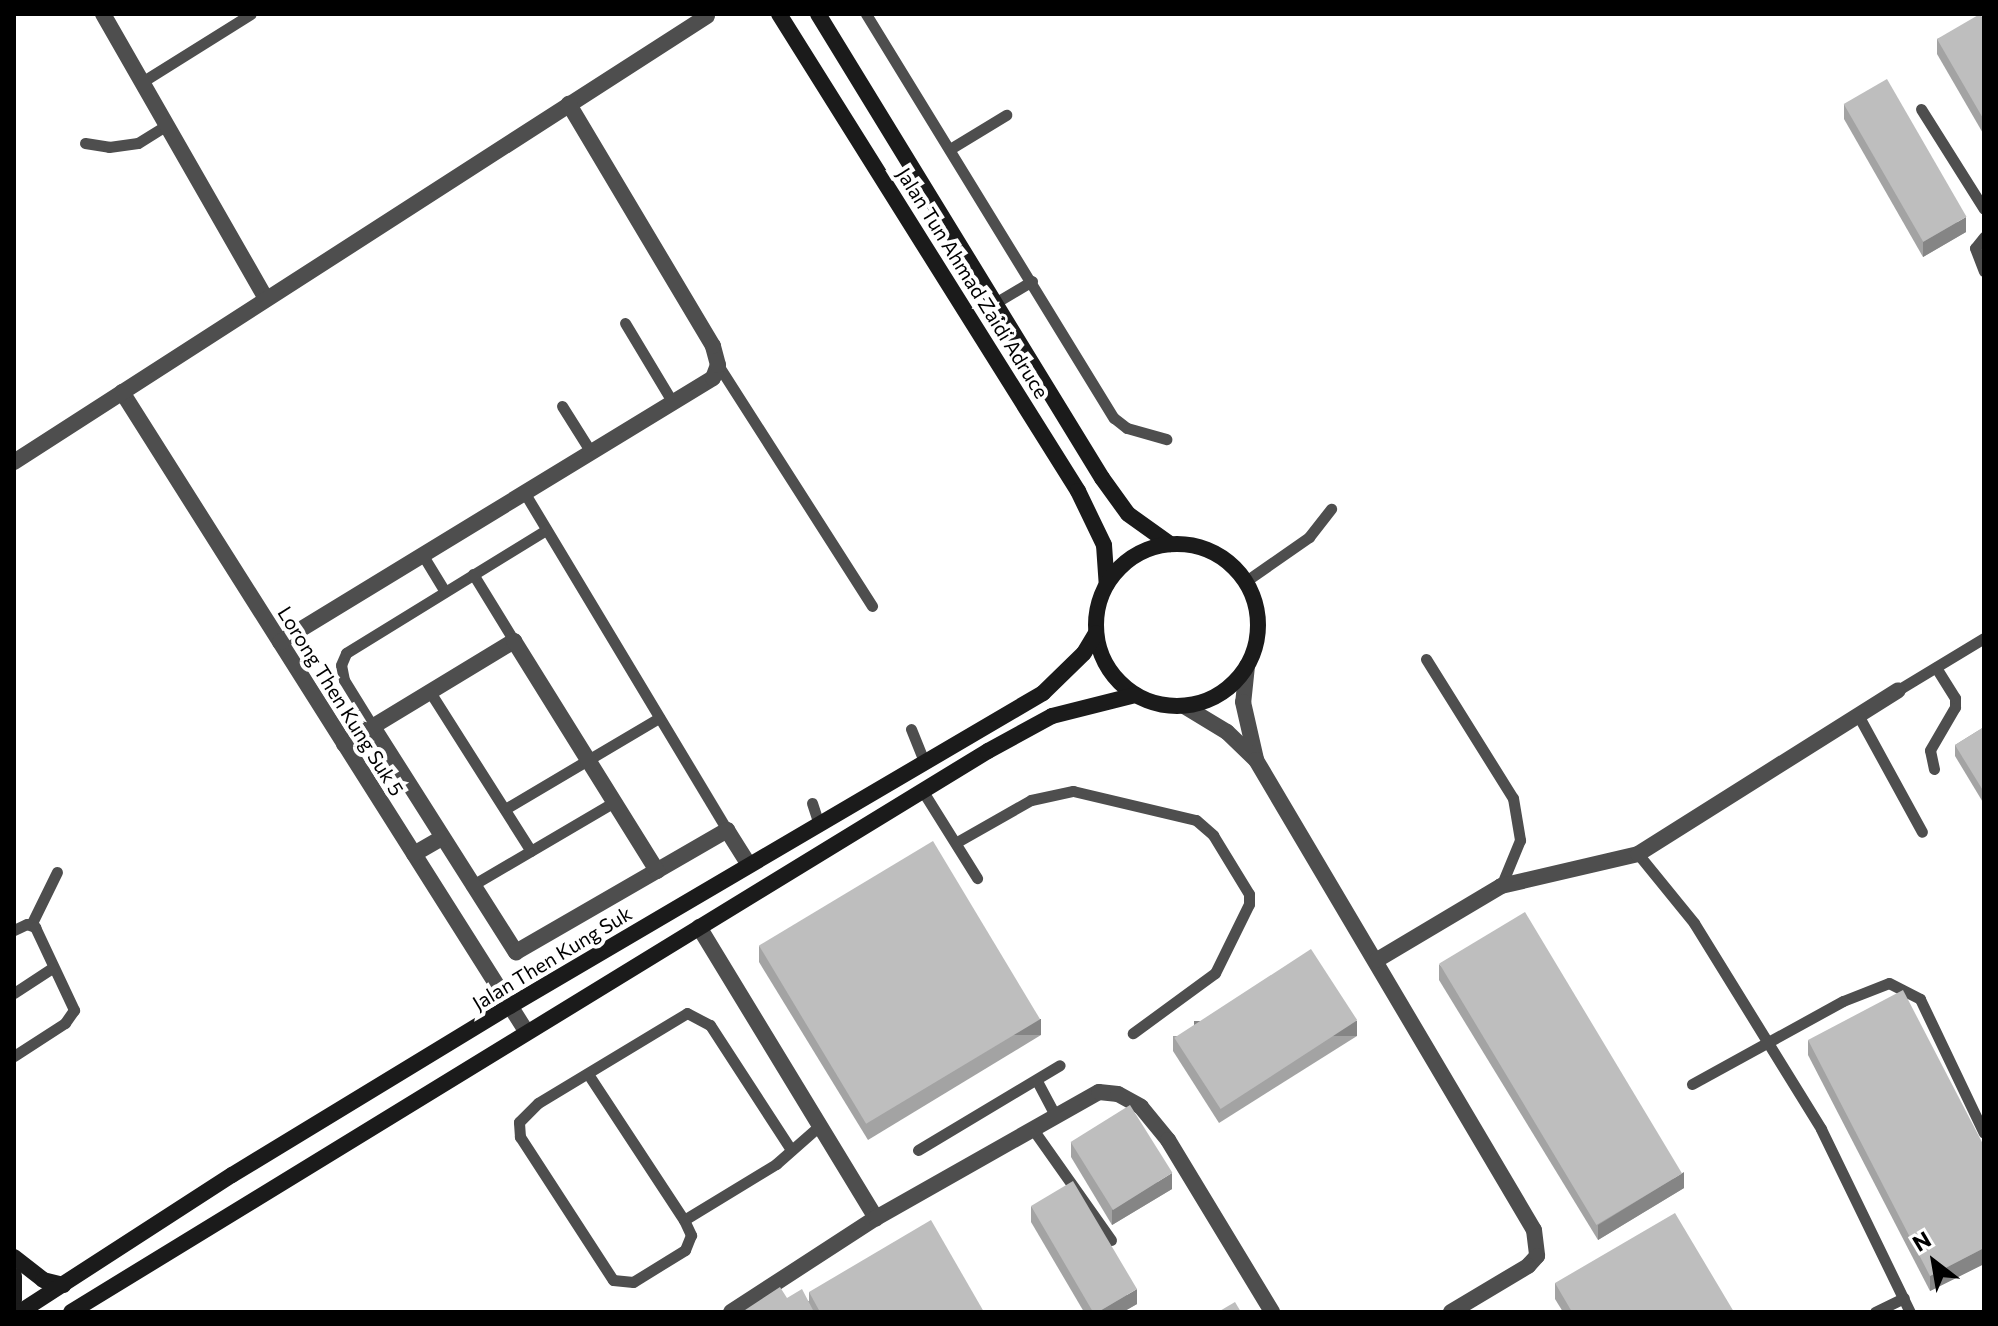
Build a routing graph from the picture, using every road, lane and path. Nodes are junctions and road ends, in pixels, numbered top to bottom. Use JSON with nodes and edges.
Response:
{"nodes":[{"id":1,"x":103,"y":14,"type":"edge"},
{"id":2,"x":251,"y":14,"type":"edge"},
{"id":3,"x":779,"y":14,"type":"edge"},
{"id":4,"x":818,"y":14,"type":"edge"},
{"id":5,"x":866,"y":14,"type":"edge"},
{"id":6,"x":707,"y":16,"type":"edge"},
{"id":7,"x":142,"y":82,"type":"junction"},
{"id":8,"x":569,"y":104,"type":"junction"},
{"id":9,"x":1921,"y":109,"type":"dead end"},
{"id":10,"x":1006,"y":115,"type":"dead end"},
{"id":11,"x":164,"y":127,"type":"junction"},
{"id":12,"x":85,"y":143,"type":"dead end"},
{"id":13,"x":950,"y":149,"type":"junction"},
{"id":14,"x":1984,"y":209,"type":"edge"},
{"id":15,"x":1984,"y":237,"type":"edge"},
{"id":16,"x":1984,"y":271,"type":"edge"},
{"id":17,"x":1032,"y":281,"type":"junction"},
{"id":18,"x":266,"y":299,"type":"junction"},
{"id":19,"x":995,"y":303,"type":"junction"},
{"id":20,"x":625,"y":323,"type":"dead end"},
{"id":21,"x":718,"y":365,"type":"junction"},
{"id":22,"x":122,"y":392,"type":"junction"},
{"id":23,"x":673,"y":403,"type":"junction"},
{"id":24,"x":562,"y":406,"type":"dead end"},
{"id":25,"x":1166,"y":439,"type":"dead end"},
{"id":26,"x":591,"y":452,"type":"junction"},
{"id":27,"x":14,"y":462,"type":"edge"},
{"id":28,"x":524,"y":492,"type":"junction"},
{"id":29,"x":1331,"y":509,"type":"dead end"},
{"id":30,"x":546,"y":530,"type":"junction"},
{"id":31,"x":1170,"y":544,"type":"junction"},
{"id":32,"x":422,"y":554,"type":"junction"},
{"id":33,"x":473,"y":574,"type":"junction"},
{"id":34,"x":1246,"y":581,"type":"junction"},
{"id":35,"x":1107,"y":584,"type":"junction"},
{"id":36,"x":444,"y":590,"type":"junction"},
{"id":37,"x":872,"y":606,"type":"dead end"},
{"id":38,"x":1096,"y":633,"type":"junction"},
{"id":39,"x":1984,"y":638,"type":"edge"},
{"id":40,"x":514,"y":641,"type":"junction"},
{"id":41,"x":280,"y":642,"type":"junction"},
{"id":42,"x":1426,"y":659,"type":"dead end"},
{"id":43,"x":1247,"y":666,"type":"junction"},
{"id":44,"x":1936,"y":667,"type":"junction"},
{"id":45,"x":1898,"y":690,"type":"joint"},
{"id":46,"x":430,"y":692,"type":"junction"},
{"id":47,"x":1135,"y":695,"type":"junction"},
{"id":48,"x":1184,"y":706,"type":"junction"},
{"id":49,"x":1858,"y":715,"type":"junction"},
{"id":50,"x":659,"y":718,"type":"junction"},
{"id":51,"x":373,"y":727,"type":"junction"},
{"id":52,"x":911,"y":729,"type":"dead end"},
{"id":53,"x":344,"y":744,"type":"junction"},
{"id":54,"x":588,"y":760,"type":"junction"},
{"id":55,"x":1256,"y":760,"type":"junction"},
{"id":56,"x":924,"y":762,"type":"junction"},
{"id":57,"x":1934,"y":769,"type":"dead end"},
{"id":58,"x":922,"y":790,"type":"junction"},
{"id":59,"x":614,"y":802,"type":"junction"},
{"id":60,"x":812,"y":803,"type":"dead end"},
{"id":61,"x":505,"y":809,"type":"junction"},
{"id":62,"x":819,"y":824,"type":"junction"},
{"id":63,"x":727,"y":830,"type":"junction"},
{"id":64,"x":1922,"y":832,"type":"dead end"},
{"id":65,"x":442,"y":838,"type":"junction"},
{"id":66,"x":957,"y":842,"type":"junction"},
{"id":67,"x":531,"y":851,"type":"junction"},
{"id":68,"x":414,"y":854,"type":"junction"},
{"id":69,"x":1638,"y":854,"type":"junction"},
{"id":70,"x":749,"y":865,"type":"junction"},
{"id":71,"x":657,"y":871,"type":"junction"},
{"id":72,"x":57,"y":872,"type":"dead end"},
{"id":73,"x":977,"y":878,"type":"dead end"},
{"id":74,"x":471,"y":886,"type":"junction"},
{"id":75,"x":1501,"y":886,"type":"junction"},
{"id":76,"x":31,"y":925,"type":"junction"},
{"id":77,"x":699,"y":927,"type":"junction"},
{"id":78,"x":14,"y":930,"type":"edge"},
{"id":79,"x":1377,"y":960,"type":"junction"},
{"id":80,"x":52,"y":968,"type":"junction"},
{"id":81,"x":14,"y":993,"type":"edge"},
{"id":82,"x":510,"y":1006,"type":"junction"},
{"id":83,"x":526,"y":1031,"type":"junction"},
{"id":84,"x":1133,"y":1033,"type":"dead end"},
{"id":85,"x":1767,"y":1044,"type":"junction"},
{"id":86,"x":14,"y":1056,"type":"edge"},
{"id":87,"x":1060,"y":1065,"type":"dead end"},
{"id":88,"x":588,"y":1074,"type":"junction"},
{"id":89,"x":1037,"y":1081,"type":"junction"},
{"id":90,"x":1692,"y":1084,"type":"dead end"},
{"id":91,"x":1055,"y":1115,"type":"junction"},
{"id":92,"x":817,"y":1128,"type":"junction"},
{"id":93,"x":1032,"y":1128,"type":"junction"},
{"id":94,"x":1984,"y":1133,"type":"edge"},
{"id":95,"x":790,"y":1148,"type":"junction"},
{"id":96,"x":918,"y":1150,"type":"dead end"},
{"id":97,"x":876,"y":1218,"type":"junction"},
{"id":98,"x":684,"y":1220,"type":"junction"},
{"id":99,"x":1111,"y":1240,"type":"edge"},
{"id":100,"x":14,"y":1257,"type":"edge"},
{"id":101,"x":14,"y":1276,"type":"edge"},
{"id":102,"x":63,"y":1285,"type":"junction"},
{"id":103,"x":1904,"y":1298,"type":"junction"},
{"id":104,"x":14,"y":1300,"type":"edge"},
{"id":105,"x":20,"y":1312,"type":"edge"},
{"id":106,"x":71,"y":1312,"type":"edge"},
{"id":107,"x":731,"y":1312,"type":"edge"},
{"id":108,"x":1272,"y":1312,"type":"edge"},
{"id":109,"x":1451,"y":1312,"type":"edge"},
{"id":110,"x":1875,"y":1312,"type":"edge"},
{"id":111,"x":1910,"y":1312,"type":"edge"}],
"edges":[{"from":1,"to":7,"type":"street"},
{"from":2,"to":7,"type":"lane"},
{"from":3,"to":35,"type":"street","name":"Jalan Tun Ahmad Zaidi Adruce"},
{"from":4,"to":19,"type":"street","name":"Jalan Tun Ahmad Zaidi Adruce"},
{"from":5,"to":13,"type":"lane"},
{"from":6,"to":8,"type":"street"},
{"from":7,"to":11,"type":"street"},
{"from":8,"to":18,"type":"street"},
{"from":8,"to":21,"type":"street"},
{"from":9,"to":14,"type":"lane"},
{"from":10,"to":13,"type":"lane"},
{"from":11,"to":12,"type":"lane"},
{"from":11,"to":18,"type":"street"},
{"from":13,"to":17,"type":"lane"},
{"from":15,"to":16,"type":"lane"},
{"from":17,"to":19,"type":"lane"},
{"from":17,"to":25,"type":"lane"},
{"from":18,"to":22,"type":"street"},
{"from":19,"to":31,"type":"street","name":"Jalan Tun Ahmad Zaidi Adruce"},
{"from":20,"to":23,"type":"lane"},
{"from":21,"to":23,"type":"street"},
{"from":21,"to":37,"type":"lane"},
{"from":22,"to":27,"type":"street"},
{"from":22,"to":41,"type":"street","name":"Lorong Then Kung Suk 5"},
{"from":23,"to":26,"type":"street"},
{"from":24,"to":26,"type":"lane"},
{"from":26,"to":28,"type":"street"},
{"from":28,"to":30,"type":"lane"},
{"from":28,"to":32,"type":"street"},
{"from":29,"to":34,"type":"lane"},
{"from":30,"to":33,"type":"lane"},
{"from":30,"to":50,"type":"lane"},
{"from":31,"to":34,"type":"street"},
{"from":31,"to":35,"type":"street"},
{"from":32,"to":36,"type":"lane"},
{"from":32,"to":41,"type":"street"},
{"from":33,"to":36,"type":"lane"},
{"from":33,"to":40,"type":"lane"},
{"from":34,"to":43,"type":"street"},
{"from":35,"to":38,"type":"street"},
{"from":36,"to":51,"type":"lane"},
{"from":38,"to":47,"type":"street"},
{"from":38,"to":56,"type":"street","name":"Jalan Then Kung Suk"},
{"from":39,"to":44,"type":"lane"},
{"from":40,"to":46,"type":"street"},
{"from":40,"to":54,"type":"street"},
{"from":41,"to":53,"type":"street","name":"Lorong Then Kung Suk 5"},
{"from":42,"to":75,"type":"lane"},
{"from":43,"to":48,"type":"street"},
{"from":43,"to":55,"type":"street"},
{"from":44,"to":45,"type":"lane"},
{"from":44,"to":57,"type":"lane"},
{"from":45,"to":49,"type":"street"},
{"from":46,"to":51,"type":"street"},
{"from":46,"to":61,"type":"lane"},
{"from":47,"to":48,"type":"street"},
{"from":47,"to":58,"type":"street"},
{"from":48,"to":55,"type":"street"},
{"from":49,"to":64,"type":"lane"},
{"from":49,"to":69,"type":"street"},
{"from":50,"to":54,"type":"lane"},
{"from":50,"to":63,"type":"lane"},
{"from":51,"to":53,"type":"street"},
{"from":51,"to":65,"type":"street"},
{"from":52,"to":56,"type":"lane"},
{"from":53,"to":68,"type":"street","name":"Lorong Then Kung Suk 5"},
{"from":54,"to":59,"type":"street"},
{"from":54,"to":61,"type":"lane"},
{"from":55,"to":79,"type":"street"},
{"from":56,"to":62,"type":"street","name":"Jalan Then Kung Suk"},
{"from":58,"to":66,"type":"lane"},
{"from":58,"to":77,"type":"street"},
{"from":59,"to":67,"type":"lane"},
{"from":59,"to":71,"type":"street"},
{"from":60,"to":62,"type":"lane"},
{"from":61,"to":67,"type":"lane"},
{"from":62,"to":70,"type":"street","name":"Jalan Then Kung Suk"},
{"from":63,"to":70,"type":"street"},
{"from":63,"to":71,"type":"street"},
{"from":65,"to":68,"type":"street"},
{"from":65,"to":74,"type":"street"},
{"from":66,"to":73,"type":"lane"},
{"from":66,"to":84,"type":"lane"},
{"from":67,"to":74,"type":"lane"},
{"from":68,"to":82,"type":"street","name":"Lorong Then Kung Suk 5"},
{"from":69,"to":75,"type":"street"},
{"from":69,"to":85,"type":"lane"},
{"from":70,"to":82,"type":"street","name":"Jalan Then Kung Suk"},
{"from":71,"to":74,"type":"street"},
{"from":72,"to":76,"type":"lane"},
{"from":75,"to":79,"type":"street"},
{"from":76,"to":78,"type":"lane"},
{"from":76,"to":80,"type":"lane"},
{"from":77,"to":83,"type":"street"},
{"from":77,"to":92,"type":"street"},
{"from":79,"to":109,"type":"street"},
{"from":80,"to":81,"type":"lane"},
{"from":80,"to":86,"type":"lane"},
{"from":82,"to":83,"type":"street","name":"Lorong Then Kung Suk 5"},
{"from":82,"to":102,"type":"street","name":"Jalan Then Kung Suk"},
{"from":83,"to":106,"type":"street"},
{"from":85,"to":90,"type":"lane"},
{"from":85,"to":94,"type":"lane"},
{"from":85,"to":103,"type":"lane"},
{"from":87,"to":89,"type":"lane"},
{"from":88,"to":95,"type":"lane"},
{"from":88,"to":98,"type":"lane"},
{"from":88,"to":98,"type":"lane"},
{"from":89,"to":91,"type":"lane"},
{"from":89,"to":96,"type":"lane"},
{"from":91,"to":93,"type":"street"},
{"from":91,"to":108,"type":"street"},
{"from":92,"to":95,"type":"lane"},
{"from":92,"to":97,"type":"street"},
{"from":93,"to":97,"type":"street"},
{"from":93,"to":99,"type":"lane"},
{"from":95,"to":98,"type":"lane"},
{"from":97,"to":107,"type":"street"},
{"from":100,"to":102,"type":"street"},
{"from":101,"to":104,"type":"street"},
{"from":102,"to":105,"type":"street","name":"Jalan Then Kung Suk"},
{"from":103,"to":110,"type":"lane"},
{"from":103,"to":111,"type":"lane"}]}
